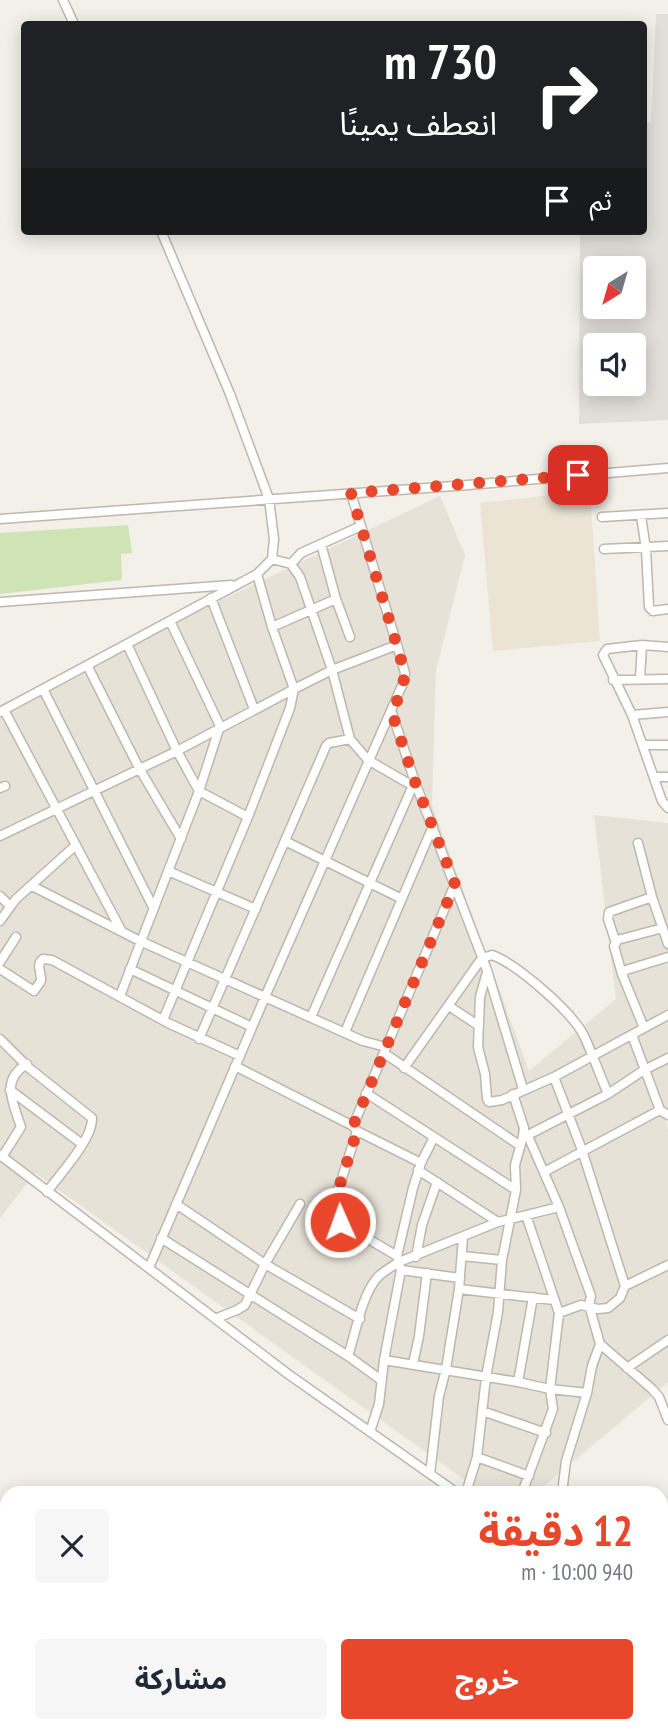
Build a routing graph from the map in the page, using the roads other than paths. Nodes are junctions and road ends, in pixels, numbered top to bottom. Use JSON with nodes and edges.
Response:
{"nodes":[{"id":1,"x":63,"y":0,"type":"edge"},
{"id":2,"x":73,"y":21,"type":"edge"},
{"id":3,"x":163,"y":235,"type":"edge"},
{"id":4,"x":668,"y":468,"type":"edge"},
{"id":5,"x":351,"y":493,"type":"junction"},
{"id":6,"x":269,"y":499,"type":"junction"},
{"id":7,"x":668,"y":513,"type":"edge"},
{"id":8,"x":641,"y":516,"type":"junction"},
{"id":9,"x":602,"y":517,"type":"dead end"},
{"id":10,"x":0,"y":519,"type":"edge"},
{"id":11,"x":361,"y":526,"type":"junction"},
{"id":12,"x":321,"y":544,"type":"junction"},
{"id":13,"x":668,"y":546,"type":"edge"},
{"id":14,"x":646,"y":548,"type":"junction"},
{"id":15,"x":604,"y":549,"type":"dead end"},
{"id":16,"x":272,"y":559,"type":"junction"},
{"id":17,"x":291,"y":564,"type":"junction"},
{"id":18,"x":257,"y":574,"type":"junction"},
{"id":19,"x":237,"y":584,"type":"junction"},
{"id":20,"x":212,"y":598,"type":"junction"},
{"id":21,"x":336,"y":599,"type":"junction"},
{"id":22,"x":0,"y":602,"type":"edge"},
{"id":23,"x":668,"y":609,"type":"edge"},
{"id":24,"x":310,"y":611,"type":"junction"},
{"id":25,"x":170,"y":621,"type":"junction"},
{"id":26,"x":272,"y":627,"type":"junction"},
{"id":27,"x":350,"y":637,"type":"dead end"},
{"id":28,"x":127,"y":644,"type":"junction"},
{"id":29,"x":397,"y":645,"type":"junction"},
{"id":30,"x":642,"y":645,"type":"junction"},
{"id":31,"x":668,"y":647,"type":"edge"},
{"id":32,"x":87,"y":665,"type":"junction"},
{"id":33,"x":332,"y":670,"type":"junction"},
{"id":34,"x":640,"y":678,"type":"junction"},
{"id":35,"x":613,"y":680,"type":"junction"},
{"id":36,"x":668,"y":680,"type":"edge"},
{"id":37,"x":43,"y":689,"type":"junction"},
{"id":38,"x":294,"y":689,"type":"junction"},
{"id":39,"x":254,"y":709,"type":"junction"},
{"id":40,"x":2,"y":711,"type":"edge"},
{"id":41,"x":668,"y":712,"type":"edge"},
{"id":42,"x":392,"y":713,"type":"junction"},
{"id":43,"x":632,"y":715,"type":"junction"},
{"id":44,"x":220,"y":726,"type":"junction"},
{"id":45,"x":350,"y":738,"type":"junction"},
{"id":46,"x":643,"y":745,"type":"junction"},
{"id":47,"x":668,"y":745,"type":"edge"},
{"id":48,"x":177,"y":751,"type":"junction"},
{"id":49,"x":368,"y":760,"type":"junction"},
{"id":50,"x":139,"y":768,"type":"junction"},
{"id":51,"x":655,"y":777,"type":"junction"},
{"id":52,"x":668,"y":777,"type":"edge"},
{"id":53,"x":414,"y":784,"type":"junction"},
{"id":54,"x":93,"y":790,"type":"junction"},
{"id":55,"x":199,"y":791,"type":"junction"},
{"id":56,"x":668,"y":808,"type":"edge"},
{"id":57,"x":54,"y":809,"type":"junction"},
{"id":58,"x":248,"y":817,"type":"junction"},
{"id":59,"x":433,"y":826,"type":"junction"},
{"id":60,"x":0,"y":836,"type":"edge"},
{"id":61,"x":181,"y":839,"type":"junction"},
{"id":62,"x":285,"y":841,"type":"junction"},
{"id":63,"x":638,"y":843,"type":"dead end"},
{"id":64,"x":76,"y":845,"type":"junction"},
{"id":65,"x":325,"y":861,"type":"junction"},
{"id":66,"x":168,"y":871,"type":"junction"},
{"id":67,"x":369,"y":883,"type":"junction"},
{"id":68,"x":455,"y":884,"type":"junction"},
{"id":69,"x":32,"y":886,"type":"junction"},
{"id":70,"x":215,"y":891,"type":"junction"},
{"id":71,"x":0,"y":897,"type":"edge"},
{"id":72,"x":652,"y":897,"type":"junction"},
{"id":73,"x":402,"y":899,"type":"junction"},
{"id":74,"x":10,"y":906,"type":"junction"},
{"id":75,"x":153,"y":907,"type":"junction"},
{"id":76,"x":256,"y":909,"type":"junction"},
{"id":77,"x":0,"y":921,"type":"edge"},
{"id":78,"x":663,"y":928,"type":"junction"},
{"id":79,"x":121,"y":932,"type":"junction"},
{"id":80,"x":16,"y":937,"type":"dead end"},
{"id":81,"x":140,"y":941,"type":"junction"},
{"id":82,"x":616,"y":943,"type":"junction"},
{"id":83,"x":668,"y":944,"type":"edge"},
{"id":84,"x":668,"y":957,"type":"edge"},
{"id":85,"x":482,"y":958,"type":"junction"},
{"id":86,"x":0,"y":962,"type":"edge"},
{"id":87,"x":186,"y":962,"type":"junction"},
{"id":88,"x":0,"y":969,"type":"edge"},
{"id":89,"x":130,"y":969,"type":"junction"},
{"id":90,"x":487,"y":970,"type":"junction"},
{"id":91,"x":622,"y":974,"type":"junction"},
{"id":92,"x":225,"y":978,"type":"junction"},
{"id":93,"x":175,"y":990,"type":"junction"},
{"id":94,"x":120,"y":996,"type":"junction"},
{"id":95,"x":265,"y":997,"type":"junction"},
{"id":96,"x":449,"y":1006,"type":"junction"},
{"id":97,"x":212,"y":1008,"type":"junction"},
{"id":98,"x":668,"y":1015,"type":"edge"},
{"id":99,"x":311,"y":1017,"type":"junction"},
{"id":100,"x":163,"y":1020,"type":"junction"},
{"id":101,"x":479,"y":1026,"type":"junction"},
{"id":102,"x":253,"y":1027,"type":"junction"},
{"id":103,"x":644,"y":1028,"type":"junction"},
{"id":104,"x":345,"y":1032,"type":"junction"},
{"id":105,"x":632,"y":1035,"type":"junction"},
{"id":106,"x":0,"y":1039,"type":"edge"},
{"id":107,"x":199,"y":1039,"type":"junction"},
{"id":108,"x":385,"y":1050,"type":"junction"},
{"id":109,"x":240,"y":1056,"type":"junction"},
{"id":110,"x":591,"y":1057,"type":"junction"},
{"id":111,"x":668,"y":1058,"type":"edge"},
{"id":112,"x":27,"y":1064,"type":"junction"},
{"id":113,"x":235,"y":1066,"type":"junction"},
{"id":114,"x":404,"y":1068,"type":"junction"},
{"id":115,"x":644,"y":1070,"type":"junction"},
{"id":116,"x":554,"y":1077,"type":"junction"},
{"id":117,"x":523,"y":1089,"type":"junction"},
{"id":118,"x":10,"y":1090,"type":"junction"},
{"id":119,"x":366,"y":1093,"type":"junction"},
{"id":120,"x":513,"y":1094,"type":"junction"},
{"id":121,"x":608,"y":1094,"type":"junction"},
{"id":122,"x":664,"y":1113,"type":"edge"},
{"id":123,"x":568,"y":1115,"type":"junction"},
{"id":124,"x":355,"y":1129,"type":"junction"},
{"id":125,"x":526,"y":1136,"type":"junction"},
{"id":126,"x":433,"y":1139,"type":"junction"},
{"id":127,"x":82,"y":1144,"type":"junction"},
{"id":128,"x":519,"y":1145,"type":"junction"},
{"id":129,"x":582,"y":1150,"type":"junction"},
{"id":130,"x":1,"y":1156,"type":"edge"},
{"id":131,"x":419,"y":1166,"type":"junction"},
{"id":132,"x":544,"y":1171,"type":"junction"},
{"id":133,"x":437,"y":1182,"type":"junction"},
{"id":134,"x":516,"y":1190,"type":"junction"},
{"id":135,"x":47,"y":1192,"type":"junction"},
{"id":136,"x":176,"y":1204,"type":"junction"},
{"id":137,"x":300,"y":1204,"type":"dead end"},
{"id":138,"x":559,"y":1206,"type":"junction"},
{"id":139,"x":526,"y":1215,"type":"junction"},
{"id":140,"x":512,"y":1218,"type":"junction"},
{"id":141,"x":498,"y":1222,"type":"junction"},
{"id":142,"x":463,"y":1237,"type":"junction"},
{"id":143,"x":161,"y":1238,"type":"junction"},
{"id":144,"x":462,"y":1256,"type":"junction"},
{"id":145,"x":416,"y":1257,"type":"junction"},
{"id":146,"x":502,"y":1260,"type":"junction"},
{"id":147,"x":399,"y":1262,"type":"junction"},
{"id":148,"x":265,"y":1264,"type":"junction"},
{"id":149,"x":668,"y":1265,"type":"edge"},
{"id":150,"x":149,"y":1268,"type":"junction"},
{"id":151,"x":427,"y":1273,"type":"junction"},
{"id":152,"x":460,"y":1278,"type":"junction"},
{"id":153,"x":625,"y":1286,"type":"junction"},
{"id":154,"x":459,"y":1289,"type":"junction"},
{"id":155,"x":251,"y":1293,"type":"junction"},
{"id":156,"x":500,"y":1293,"type":"junction"},
{"id":157,"x":533,"y":1297,"type":"junction"},
{"id":158,"x":554,"y":1300,"type":"junction"},
{"id":159,"x":589,"y":1305,"type":"junction"},
{"id":160,"x":559,"y":1313,"type":"junction"},
{"id":161,"x":217,"y":1318,"type":"junction"},
{"id":162,"x":360,"y":1319,"type":"junction"},
{"id":163,"x":668,"y":1340,"type":"edge"},
{"id":164,"x":600,"y":1344,"type":"junction"},
{"id":165,"x":348,"y":1356,"type":"junction"},
{"id":166,"x":384,"y":1360,"type":"junction"},
{"id":167,"x":413,"y":1364,"type":"junction"},
{"id":168,"x":627,"y":1368,"type":"junction"},
{"id":169,"x":446,"y":1369,"type":"junction"},
{"id":170,"x":486,"y":1377,"type":"junction"},
{"id":171,"x":381,"y":1380,"type":"junction"},
{"id":172,"x":517,"y":1382,"type":"junction"},
{"id":173,"x":550,"y":1390,"type":"junction"},
{"id":174,"x":587,"y":1393,"type":"junction"},
{"id":175,"x":482,"y":1411,"type":"junction"},
{"id":176,"x":668,"y":1420,"type":"edge"},
{"id":177,"x":370,"y":1432,"type":"junction"},
{"id":178,"x":546,"y":1433,"type":"junction"},
{"id":179,"x":477,"y":1457,"type":"junction"},
{"id":180,"x":430,"y":1474,"type":"junction"},
{"id":181,"x":529,"y":1476,"type":"junction"},
{"id":182,"x":447,"y":1486,"type":"edge"},
{"id":183,"x":468,"y":1486,"type":"edge"},
{"id":184,"x":525,"y":1486,"type":"edge"},
{"id":185,"x":563,"y":1486,"type":"edge"}],
"edges":[{"from":1,"to":2,"type":"street"},
{"from":3,"to":6,"type":"street"},
{"from":4,"to":5,"type":"street"},
{"from":5,"to":6,"type":"street"},
{"from":5,"to":11,"type":"street"},
{"from":6,"to":10,"type":"street"},
{"from":6,"to":16,"type":"street"},
{"from":7,"to":8,"type":"street"},
{"from":8,"to":9,"type":"street"},
{"from":8,"to":14,"type":"street"},
{"from":11,"to":12,"type":"street"},
{"from":11,"to":29,"type":"street"},
{"from":12,"to":17,"type":"street"},
{"from":12,"to":21,"type":"street"},
{"from":13,"to":14,"type":"street"},
{"from":14,"to":15,"type":"street"},
{"from":14,"to":23,"type":"street"},
{"from":16,"to":17,"type":"street"},
{"from":16,"to":18,"type":"street"},
{"from":17,"to":24,"type":"street"},
{"from":18,"to":19,"type":"street"},
{"from":18,"to":26,"type":"street"},
{"from":19,"to":20,"type":"street"},
{"from":19,"to":22,"type":"street"},
{"from":20,"to":25,"type":"street"},
{"from":20,"to":39,"type":"street"},
{"from":21,"to":24,"type":"street"},
{"from":21,"to":27,"type":"street"},
{"from":24,"to":26,"type":"street"},
{"from":24,"to":33,"type":"street"},
{"from":25,"to":28,"type":"street"},
{"from":25,"to":44,"type":"street"},
{"from":26,"to":38,"type":"street"},
{"from":28,"to":32,"type":"street"},
{"from":28,"to":48,"type":"street"},
{"from":29,"to":33,"type":"street"},
{"from":29,"to":42,"type":"street"},
{"from":30,"to":31,"type":"street"},
{"from":30,"to":34,"type":"street"},
{"from":30,"to":35,"type":"street"},
{"from":32,"to":37,"type":"street"},
{"from":32,"to":50,"type":"street"},
{"from":33,"to":38,"type":"street"},
{"from":33,"to":45,"type":"street"},
{"from":34,"to":35,"type":"street"},
{"from":34,"to":36,"type":"street"},
{"from":35,"to":43,"type":"street"},
{"from":37,"to":40,"type":"street"},
{"from":37,"to":54,"type":"street"},
{"from":38,"to":39,"type":"street"},
{"from":38,"to":58,"type":"street"},
{"from":39,"to":44,"type":"street"},
{"from":40,"to":57,"type":"street"},
{"from":41,"to":43,"type":"street"},
{"from":42,"to":49,"type":"street"},
{"from":42,"to":53,"type":"street"},
{"from":43,"to":46,"type":"street"},
{"from":44,"to":48,"type":"street"},
{"from":44,"to":55,"type":"street"},
{"from":45,"to":49,"type":"street"},
{"from":45,"to":62,"type":"street"},
{"from":46,"to":47,"type":"street"},
{"from":46,"to":51,"type":"street"},
{"from":48,"to":50,"type":"street"},
{"from":48,"to":55,"type":"street"},
{"from":49,"to":53,"type":"street"},
{"from":49,"to":65,"type":"street"},
{"from":50,"to":54,"type":"street"},
{"from":50,"to":61,"type":"street"},
{"from":51,"to":52,"type":"street"},
{"from":51,"to":56,"type":"street"},
{"from":53,"to":59,"type":"street"},
{"from":53,"to":67,"type":"street"},
{"from":54,"to":57,"type":"street"},
{"from":54,"to":75,"type":"street"},
{"from":55,"to":58,"type":"street"},
{"from":55,"to":61,"type":"street"},
{"from":57,"to":60,"type":"street"},
{"from":57,"to":64,"type":"street"},
{"from":58,"to":70,"type":"street"},
{"from":59,"to":68,"type":"street"},
{"from":59,"to":73,"type":"street"},
{"from":61,"to":66,"type":"street"},
{"from":62,"to":65,"type":"street"},
{"from":62,"to":76,"type":"street"},
{"from":63,"to":72,"type":"street"},
{"from":64,"to":69,"type":"street"},
{"from":64,"to":79,"type":"street"},
{"from":65,"to":67,"type":"street"},
{"from":65,"to":95,"type":"street"},
{"from":66,"to":70,"type":"street"},
{"from":66,"to":75,"type":"street"},
{"from":67,"to":73,"type":"street"},
{"from":67,"to":99,"type":"street"},
{"from":68,"to":85,"type":"street"},
{"from":68,"to":108,"type":"street"},
{"from":69,"to":74,"type":"street"},
{"from":69,"to":79,"type":"street"},
{"from":70,"to":76,"type":"street"},
{"from":70,"to":87,"type":"street"},
{"from":71,"to":74,"type":"street"},
{"from":72,"to":78,"type":"street"},
{"from":72,"to":82,"type":"street"},
{"from":73,"to":104,"type":"street"},
{"from":74,"to":77,"type":"street"},
{"from":75,"to":81,"type":"street"},
{"from":76,"to":92,"type":"street"},
{"from":78,"to":82,"type":"street"},
{"from":78,"to":83,"type":"street"},
{"from":79,"to":81,"type":"street"},
{"from":80,"to":86,"type":"street"},
{"from":81,"to":87,"type":"street"},
{"from":81,"to":89,"type":"street"},
{"from":82,"to":91,"type":"street"},
{"from":84,"to":91,"type":"street"},
{"from":85,"to":90,"type":"street"},
{"from":85,"to":96,"type":"street"},
{"from":85,"to":110,"type":"street"},
{"from":87,"to":92,"type":"street"},
{"from":87,"to":93,"type":"street"},
{"from":88,"to":94,"type":"street"},
{"from":89,"to":93,"type":"street"},
{"from":89,"to":94,"type":"street"},
{"from":90,"to":101,"type":"street"},
{"from":90,"to":117,"type":"street"},
{"from":91,"to":103,"type":"street"},
{"from":92,"to":95,"type":"street"},
{"from":92,"to":97,"type":"street"},
{"from":93,"to":97,"type":"street"},
{"from":93,"to":100,"type":"street"},
{"from":94,"to":100,"type":"street"},
{"from":95,"to":99,"type":"street"},
{"from":95,"to":102,"type":"street"},
{"from":96,"to":101,"type":"street"},
{"from":96,"to":114,"type":"street"},
{"from":97,"to":102,"type":"street"},
{"from":97,"to":107,"type":"street"},
{"from":98,"to":103,"type":"street"},
{"from":99,"to":104,"type":"street"},
{"from":100,"to":107,"type":"street"},
{"from":101,"to":120,"type":"street"},
{"from":102,"to":109,"type":"street"},
{"from":103,"to":105,"type":"street"},
{"from":104,"to":108,"type":"street"},
{"from":105,"to":110,"type":"street"},
{"from":105,"to":115,"type":"street"},
{"from":106,"to":112,"type":"street"},
{"from":107,"to":109,"type":"street"},
{"from":108,"to":114,"type":"street"},
{"from":108,"to":119,"type":"street"},
{"from":109,"to":113,"type":"street"},
{"from":110,"to":116,"type":"street"},
{"from":110,"to":121,"type":"street"},
{"from":111,"to":115,"type":"street"},
{"from":112,"to":118,"type":"street"},
{"from":112,"to":127,"type":"street"},
{"from":113,"to":124,"type":"street"},
{"from":113,"to":136,"type":"street"},
{"from":114,"to":128,"type":"street"},
{"from":115,"to":121,"type":"street"},
{"from":115,"to":122,"type":"street"},
{"from":116,"to":117,"type":"street"},
{"from":116,"to":123,"type":"street"},
{"from":117,"to":120,"type":"street"},
{"from":118,"to":127,"type":"street"},
{"from":118,"to":130,"type":"street"},
{"from":119,"to":124,"type":"street"},
{"from":119,"to":126,"type":"street"},
{"from":120,"to":125,"type":"street"},
{"from":121,"to":123,"type":"street"},
{"from":122,"to":129,"type":"street"},
{"from":123,"to":125,"type":"street"},
{"from":123,"to":129,"type":"street"},
{"from":124,"to":131,"type":"street"},
{"from":124,"to":147,"type":"street"},
{"from":125,"to":128,"type":"street"},
{"from":125,"to":132,"type":"street"},
{"from":126,"to":131,"type":"street"},
{"from":126,"to":134,"type":"street"},
{"from":127,"to":135,"type":"street"},
{"from":128,"to":134,"type":"street"},
{"from":129,"to":132,"type":"street"},
{"from":129,"to":153,"type":"street"},
{"from":130,"to":135,"type":"street"},
{"from":131,"to":133,"type":"street"},
{"from":131,"to":147,"type":"street"},
{"from":132,"to":138,"type":"street"},
{"from":133,"to":141,"type":"street"},
{"from":133,"to":145,"type":"street"},
{"from":134,"to":140,"type":"street"},
{"from":135,"to":150,"type":"street"},
{"from":136,"to":143,"type":"street"},
{"from":136,"to":148,"type":"street"},
{"from":137,"to":148,"type":"street"},
{"from":138,"to":139,"type":"street"},
{"from":138,"to":159,"type":"street"},
{"from":139,"to":140,"type":"street"},
{"from":139,"to":158,"type":"street"},
{"from":140,"to":141,"type":"street"},
{"from":140,"to":146,"type":"street"},
{"from":141,"to":142,"type":"street"},
{"from":142,"to":144,"type":"street"},
{"from":142,"to":145,"type":"street"},
{"from":143,"to":150,"type":"street"},
{"from":143,"to":155,"type":"street"},
{"from":144,"to":146,"type":"street"},
{"from":144,"to":152,"type":"street"},
{"from":145,"to":147,"type":"street"},
{"from":146,"to":156,"type":"street"},
{"from":147,"to":151,"type":"street"},
{"from":147,"to":162,"type":"street"},
{"from":147,"to":166,"type":"street"},
{"from":148,"to":155,"type":"street"},
{"from":148,"to":162,"type":"street"},
{"from":149,"to":153,"type":"street"},
{"from":150,"to":161,"type":"street"},
{"from":151,"to":152,"type":"street"},
{"from":151,"to":167,"type":"street"},
{"from":152,"to":154,"type":"street"},
{"from":153,"to":159,"type":"street"},
{"from":154,"to":156,"type":"street"},
{"from":154,"to":169,"type":"street"},
{"from":155,"to":161,"type":"street"},
{"from":155,"to":165,"type":"street"},
{"from":156,"to":157,"type":"street"},
{"from":156,"to":170,"type":"street"},
{"from":157,"to":158,"type":"street"},
{"from":157,"to":172,"type":"street"},
{"from":158,"to":160,"type":"street"},
{"from":159,"to":160,"type":"street"},
{"from":159,"to":164,"type":"street"},
{"from":160,"to":173,"type":"street"},
{"from":161,"to":177,"type":"street"},
{"from":162,"to":165,"type":"street"},
{"from":163,"to":168,"type":"street"},
{"from":164,"to":168,"type":"street"},
{"from":164,"to":174,"type":"street"},
{"from":165,"to":171,"type":"street"},
{"from":166,"to":167,"type":"street"},
{"from":166,"to":171,"type":"street"},
{"from":167,"to":169,"type":"street"},
{"from":168,"to":176,"type":"street"},
{"from":169,"to":170,"type":"street"},
{"from":169,"to":180,"type":"street"},
{"from":170,"to":172,"type":"street"},
{"from":170,"to":175,"type":"street"},
{"from":171,"to":177,"type":"street"},
{"from":172,"to":173,"type":"street"},
{"from":173,"to":174,"type":"street"},
{"from":173,"to":178,"type":"street"},
{"from":174,"to":185,"type":"street"},
{"from":175,"to":178,"type":"street"},
{"from":175,"to":179,"type":"street"},
{"from":177,"to":180,"type":"street"},
{"from":178,"to":181,"type":"street"},
{"from":179,"to":181,"type":"street"},
{"from":179,"to":183,"type":"street"},
{"from":180,"to":182,"type":"street"},
{"from":181,"to":184,"type":"street"}]}
